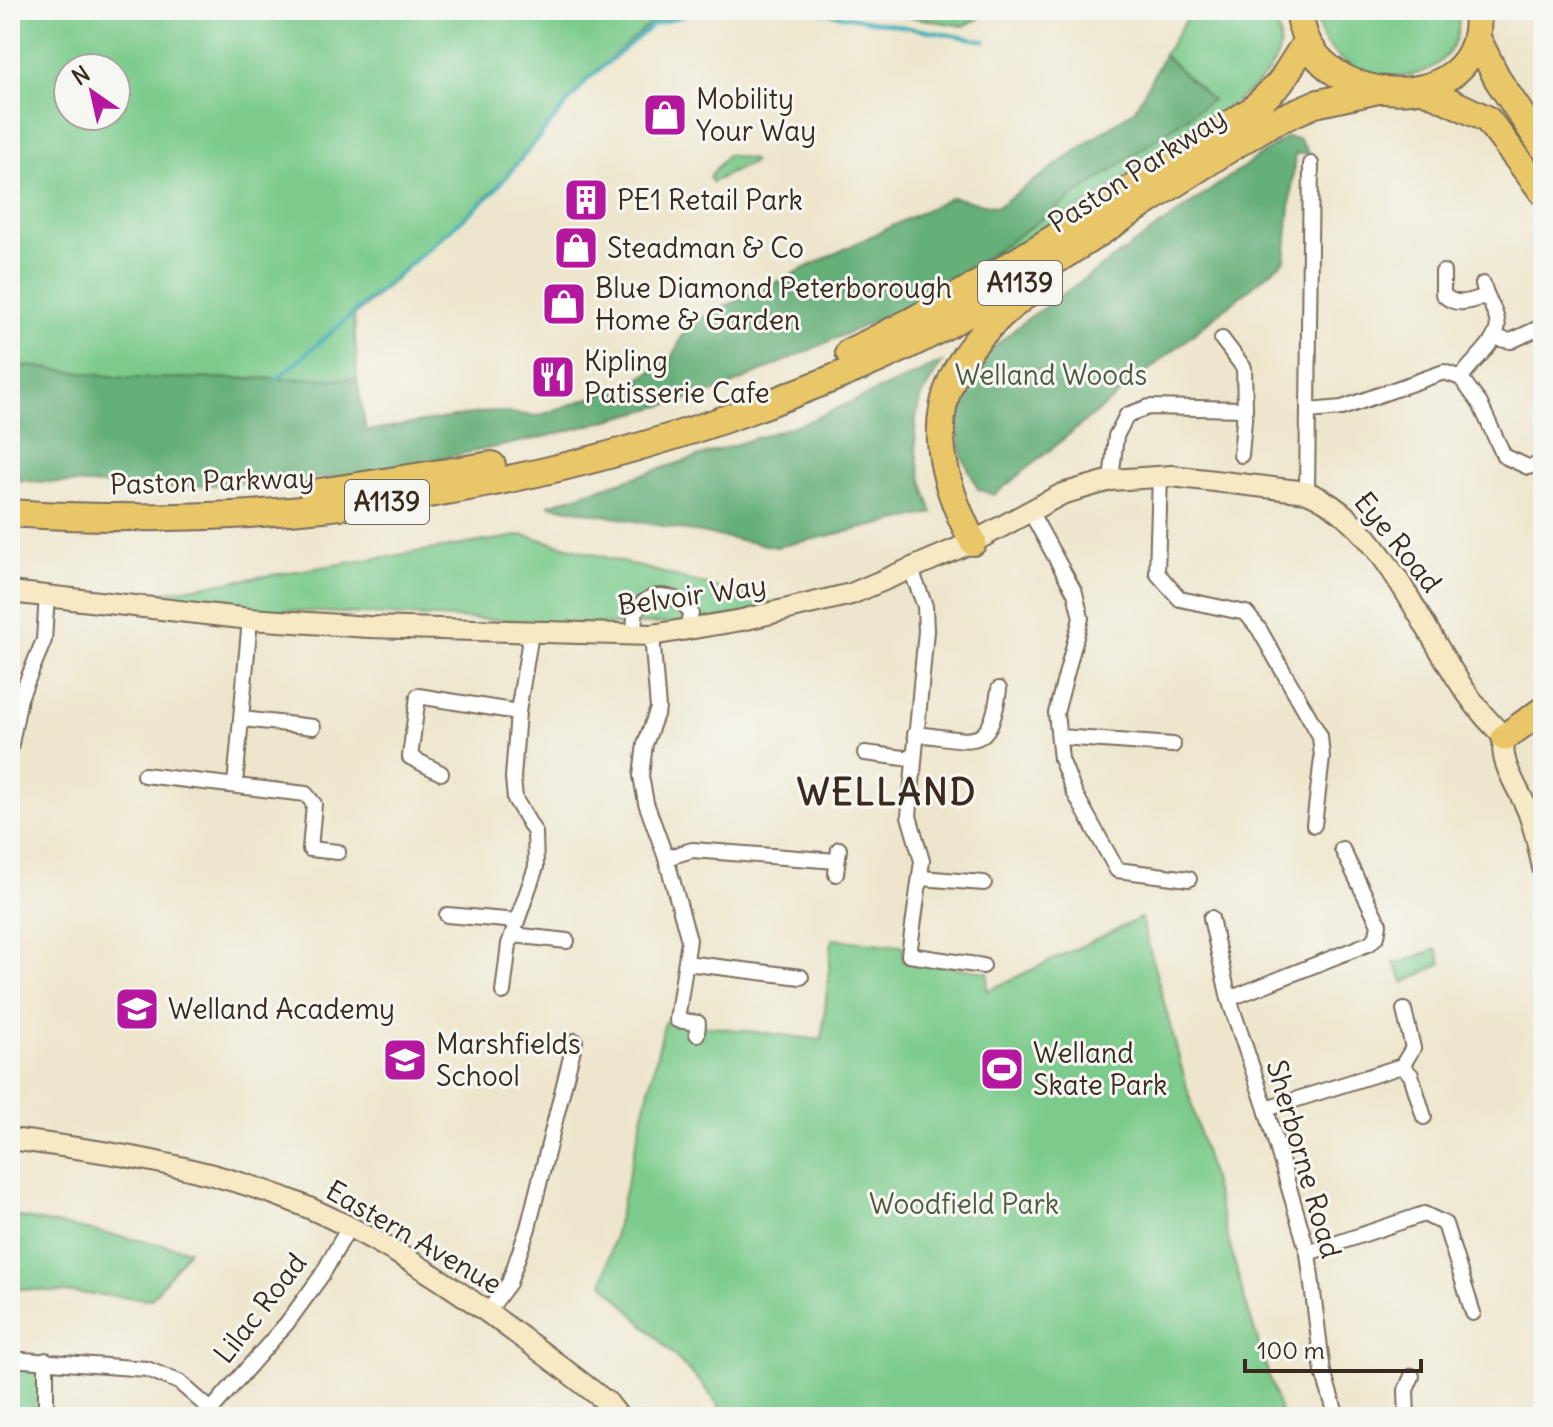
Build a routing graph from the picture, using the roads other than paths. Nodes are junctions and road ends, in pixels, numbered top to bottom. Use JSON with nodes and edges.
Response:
{"nodes":[{"id":1,"x":1300,"y":10,"type":"edge"},
{"id":2,"x":1477,"y":17,"type":"edge"},
{"id":3,"x":1306,"y":42,"type":"junction"},
{"id":4,"x":1378,"y":90,"type":"junction"},
{"id":5,"x":1425,"y":90,"type":"junction"},
{"id":6,"x":1543,"y":147,"type":"edge"},
{"id":7,"x":1311,"y":164,"type":"dead end"},
{"id":8,"x":1543,"y":192,"type":"edge"},
{"id":9,"x":1133,"y":210,"type":"junction"},
{"id":10,"x":1443,"y":272,"type":"dead end"},
{"id":11,"x":1543,"y":326,"type":"edge"},
{"id":12,"x":1495,"y":338,"type":"junction"},
{"id":13,"x":1222,"y":339,"type":"dead end"},
{"id":14,"x":1461,"y":378,"type":"junction"},
{"id":15,"x":1245,"y":409,"type":"junction"},
{"id":16,"x":1308,"y":411,"type":"junction"},
{"id":17,"x":1241,"y":455,"type":"dead end"},
{"id":18,"x":1543,"y":464,"type":"edge"},
{"id":19,"x":1160,"y":475,"type":"junction"},
{"id":20,"x":1111,"y":480,"type":"junction"},
{"id":21,"x":1307,"y":492,"type":"junction"},
{"id":22,"x":10,"y":496,"type":"edge"},
{"id":23,"x":1030,"y":511,"type":"junction"},
{"id":24,"x":10,"y":513,"type":"edge"},
{"id":25,"x":973,"y":542,"type":"junction"},
{"id":26,"x":911,"y":570,"type":"junction"},
{"id":27,"x":10,"y":592,"type":"edge"},
{"id":28,"x":47,"y":595,"type":"junction"},
{"id":29,"x":250,"y":619,"type":"junction"},
{"id":30,"x":687,"y":627,"type":"junction"},
{"id":31,"x":531,"y":633,"type":"junction"},
{"id":32,"x":643,"y":635,"type":"junction"},
{"id":33,"x":999,"y":689,"type":"dead end"},
{"id":34,"x":1543,"y":710,"type":"edge"},
{"id":35,"x":518,"y":712,"type":"junction"},
{"id":36,"x":243,"y":719,"type":"junction"},
{"id":37,"x":313,"y":727,"type":"dead end"},
{"id":38,"x":915,"y":734,"type":"junction"},
{"id":39,"x":1060,"y":737,"type":"junction"},
{"id":40,"x":1505,"y":737,"type":"junction"},
{"id":41,"x":1173,"y":745,"type":"dead end"},
{"id":42,"x":10,"y":749,"type":"edge"},
{"id":43,"x":865,"y":753,"type":"dead end"},
{"id":44,"x":912,"y":759,"type":"junction"},
{"id":45,"x":441,"y":773,"type":"dead end"},
{"id":46,"x":144,"y":775,"type":"dead end"},
{"id":47,"x":235,"y":785,"type":"junction"},
{"id":48,"x":1314,"y":825,"type":"dead end"},
{"id":49,"x":1342,"y":849,"type":"dead end"},
{"id":50,"x":338,"y":852,"type":"dead end"},
{"id":51,"x":666,"y":858,"type":"junction"},
{"id":52,"x":837,"y":861,"type":"dead end"},
{"id":53,"x":1543,"y":868,"type":"edge"},
{"id":54,"x":921,"y":878,"type":"junction"},
{"id":55,"x":1189,"y":879,"type":"dead end"},
{"id":56,"x":984,"y":883,"type":"dead end"},
{"id":57,"x":447,"y":915,"type":"dead end"},
{"id":58,"x":1211,"y":918,"type":"dead end"},
{"id":59,"x":515,"y":928,"type":"junction"},
{"id":60,"x":567,"y":941,"type":"dead end"},
{"id":61,"x":686,"y":963,"type":"junction"},
{"id":62,"x":983,"y":966,"type":"dead end"},
{"id":63,"x":801,"y":977,"type":"dead end"},
{"id":64,"x":503,"y":992,"type":"dead end"},
{"id":65,"x":1229,"y":999,"type":"junction"},
{"id":66,"x":1404,"y":1010,"type":"dead end"},
{"id":67,"x":697,"y":1034,"type":"dead end"},
{"id":68,"x":575,"y":1041,"type":"dead end"},
{"id":69,"x":1402,"y":1066,"type":"junction"},
{"id":70,"x":1266,"y":1109,"type":"junction"},
{"id":71,"x":1424,"y":1117,"type":"dead end"},
{"id":72,"x":10,"y":1139,"type":"edge"},
{"id":73,"x":349,"y":1227,"type":"junction"},
{"id":74,"x":1308,"y":1253,"type":"junction"},
{"id":75,"x":489,"y":1310,"type":"junction"},
{"id":76,"x":1473,"y":1313,"type":"dead end"},
{"id":77,"x":10,"y":1359,"type":"edge"},
{"id":78,"x":46,"y":1360,"type":"junction"},
{"id":79,"x":1412,"y":1376,"type":"dead end"},
{"id":80,"x":208,"y":1413,"type":"edge"},
{"id":81,"x":33,"y":1417,"type":"edge"},
{"id":82,"x":619,"y":1417,"type":"edge"},
{"id":83,"x":1337,"y":1417,"type":"edge"},
{"id":84,"x":1407,"y":1417,"type":"edge"}],
"edges":[{"from":1,"to":3,"type":"highway"},
{"from":2,"to":5,"type":"highway"},
{"from":2,"to":6,"type":"highway"},
{"from":3,"to":4,"type":"highway"},
{"from":3,"to":22,"type":"highway","name":"Paston Parkway","number":"A1139"},
{"from":4,"to":5,"type":"highway"},
{"from":4,"to":9,"type":"highway","name":"Paston Parkway","number":"A1139"},
{"from":5,"to":8,"type":"highway"},
{"from":7,"to":16,"type":"street"},
{"from":9,"to":24,"type":"highway","name":"Paston Parkway","number":"A1139"},
{"from":9,"to":25,"type":"highway"},
{"from":10,"to":12,"type":"street"},
{"from":11,"to":12,"type":"street"},
{"from":12,"to":14,"type":"street"},
{"from":13,"to":15,"type":"street"},
{"from":14,"to":16,"type":"street"},
{"from":14,"to":18,"type":"street"},
{"from":15,"to":17,"type":"street"},
{"from":15,"to":20,"type":"street"},
{"from":16,"to":21,"type":"street"},
{"from":19,"to":20,"type":"street","name":"Belvoir Way"},
{"from":19,"to":21,"type":"street","name":"Belvoir Way"},
{"from":19,"to":48,"type":"street"},
{"from":20,"to":23,"type":"street","name":"Belvoir Way"},
{"from":21,"to":40,"type":"street","name":"Eye Road"},
{"from":23,"to":25,"type":"street","name":"Belvoir Way"},
{"from":23,"to":39,"type":"street"},
{"from":25,"to":26,"type":"street","name":"Belvoir Way"},
{"from":26,"to":30,"type":"street","name":"Belvoir Way"},
{"from":26,"to":38,"type":"street"},
{"from":27,"to":28,"type":"street","name":"Belvoir Way"},
{"from":28,"to":29,"type":"street","name":"Belvoir Way"},
{"from":28,"to":42,"type":"street"},
{"from":29,"to":31,"type":"street","name":"Belvoir Way"},
{"from":29,"to":36,"type":"street"},
{"from":30,"to":32,"type":"street","name":"Belvoir Way"},
{"from":30,"to":32,"type":"street"},
{"from":31,"to":32,"type":"street","name":"Belvoir Way"},
{"from":31,"to":35,"type":"street"},
{"from":32,"to":51,"type":"street"},
{"from":33,"to":38,"type":"street"},
{"from":34,"to":40,"type":"highway"},
{"from":35,"to":45,"type":"street"},
{"from":35,"to":59,"type":"street"},
{"from":36,"to":37,"type":"street"},
{"from":36,"to":47,"type":"street"},
{"from":38,"to":44,"type":"street"},
{"from":39,"to":41,"type":"street"},
{"from":39,"to":55,"type":"street"},
{"from":40,"to":53,"type":"street"},
{"from":43,"to":44,"type":"street"},
{"from":44,"to":54,"type":"street"},
{"from":46,"to":47,"type":"street"},
{"from":47,"to":50,"type":"street"},
{"from":49,"to":65,"type":"street"},
{"from":51,"to":52,"type":"street"},
{"from":51,"to":61,"type":"street"},
{"from":54,"to":56,"type":"street"},
{"from":54,"to":62,"type":"street"},
{"from":57,"to":59,"type":"street"},
{"from":58,"to":65,"type":"street","name":"Sherborne Road"},
{"from":59,"to":60,"type":"street"},
{"from":59,"to":64,"type":"street"},
{"from":61,"to":63,"type":"street"},
{"from":61,"to":67,"type":"street"},
{"from":65,"to":70,"type":"street","name":"Sherborne Road"},
{"from":66,"to":69,"type":"street"},
{"from":68,"to":75,"type":"street"},
{"from":69,"to":70,"type":"street"},
{"from":69,"to":71,"type":"street"},
{"from":70,"to":74,"type":"street","name":"Sherborne Road"},
{"from":72,"to":73,"type":"street","name":"Eastern Avenue"},
{"from":73,"to":75,"type":"street","name":"Eastern Avenue"},
{"from":73,"to":80,"type":"street","name":"Lilac Road"},
{"from":74,"to":76,"type":"street"},
{"from":74,"to":83,"type":"street","name":"Sherborne Road"},
{"from":75,"to":82,"type":"street","name":"Eastern Avenue"},
{"from":77,"to":78,"type":"street"},
{"from":78,"to":80,"type":"street"},
{"from":78,"to":81,"type":"street"},
{"from":79,"to":84,"type":"street"}]}
